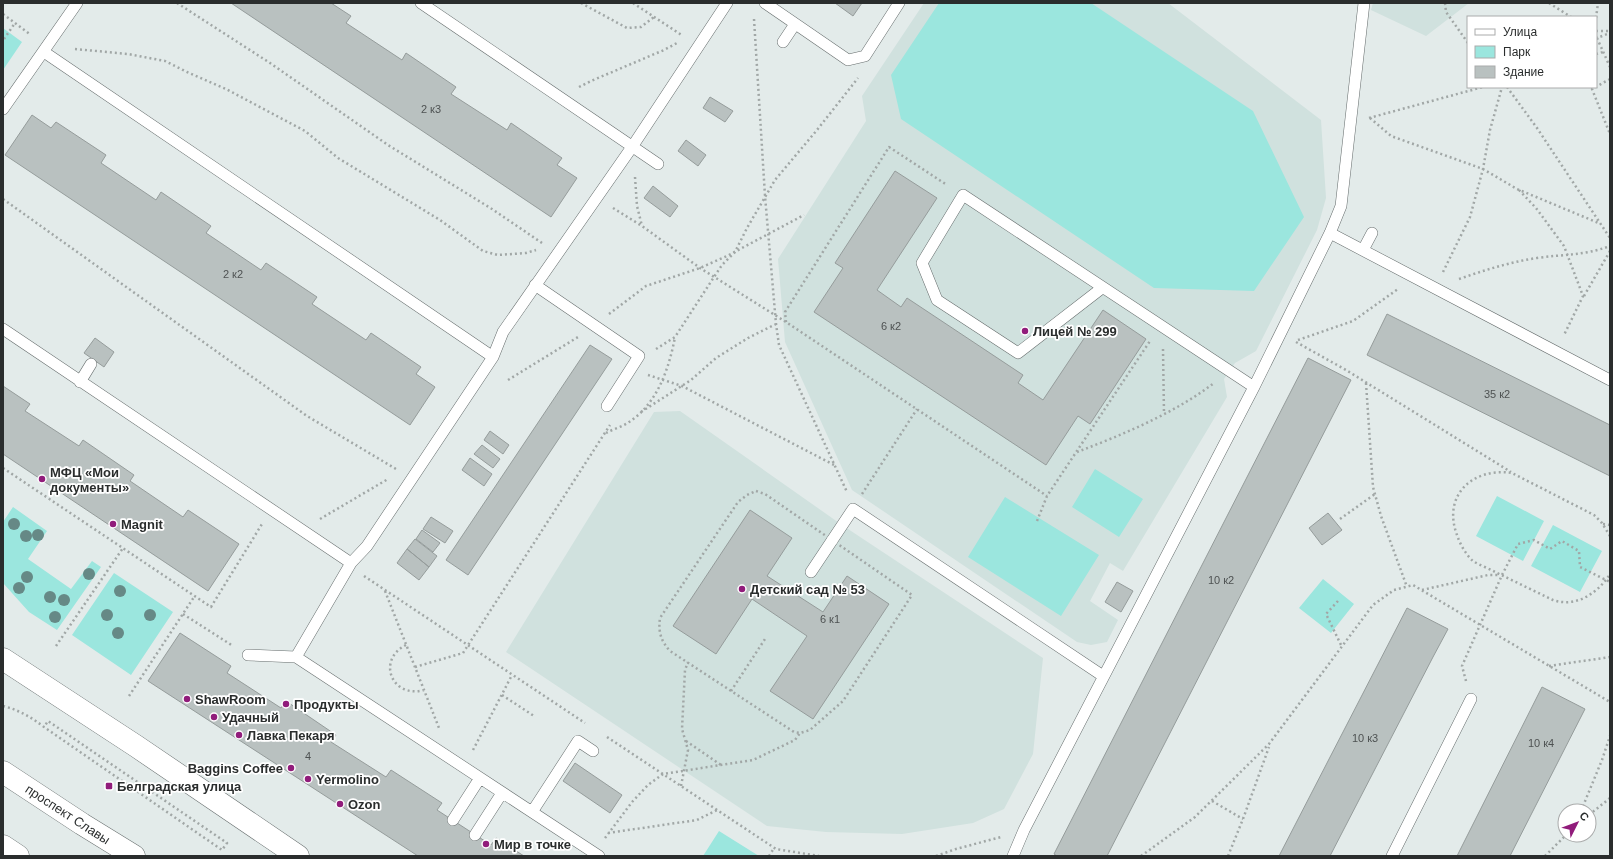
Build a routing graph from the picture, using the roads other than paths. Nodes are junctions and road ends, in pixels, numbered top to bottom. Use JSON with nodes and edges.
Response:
{"nodes":[{"id":1,"x":76,"y":3,"type":"edge"},
{"id":2,"x":421,"y":3,"type":"edge"},
{"id":3,"x":727,"y":3,"type":"edge"},
{"id":4,"x":765,"y":3,"type":"edge"},
{"id":5,"x":899,"y":3,"type":"edge"},
{"id":6,"x":1364,"y":3,"type":"edge"},
{"id":7,"x":795,"y":24,"type":"junction"},
{"id":8,"x":783,"y":42,"type":"dead end"},
{"id":9,"x":46,"y":49,"type":"junction"},
{"id":10,"x":3,"y":109,"type":"edge"},
{"id":11,"x":632,"y":146,"type":"junction"},
{"id":12,"x":658,"y":164,"type":"dead end"},
{"id":13,"x":1330,"y":233,"type":"junction"},
{"id":14,"x":1372,"y":234,"type":"dead end"},
{"id":15,"x":1364,"y":250,"type":"junction"},
{"id":16,"x":536,"y":285,"type":"junction"},
{"id":17,"x":1102,"y":288,"type":"junction"},
{"id":18,"x":3,"y":329,"type":"edge"},
{"id":19,"x":493,"y":357,"type":"junction"},
{"id":20,"x":91,"y":364,"type":"dead end"},
{"id":21,"x":1610,"y":380,"type":"edge"},
{"id":22,"x":80,"y":382,"type":"junction"},
{"id":23,"x":1254,"y":387,"type":"junction"},
{"id":24,"x":607,"y":406,"type":"road end"},
{"id":25,"x":351,"y":563,"type":"junction"},
{"id":26,"x":811,"y":572,"type":"dead end"},
{"id":27,"x":248,"y":655,"type":"road end"},
{"id":28,"x":296,"y":657,"type":"junction"},
{"id":29,"x":3,"y":659,"type":"edge"},
{"id":30,"x":1103,"y":676,"type":"junction"},
{"id":31,"x":1471,"y":699,"type":"road end"},
{"id":32,"x":593,"y":751,"type":"dead end"},
{"id":33,"x":3,"y":772,"type":"edge"},
{"id":34,"x":480,"y":778,"type":"junction"},
{"id":35,"x":502,"y":793,"type":"junction"},
{"id":36,"x":532,"y":812,"type":"junction"},
{"id":37,"x":453,"y":820,"type":"dead end"},
{"id":38,"x":475,"y":835,"type":"dead end"},
{"id":39,"x":3,"y":846,"type":"edge"},
{"id":40,"x":596,"y":854,"type":"edge"},
{"id":41,"x":18,"y":856,"type":"edge"},
{"id":42,"x":134,"y":856,"type":"edge"},
{"id":43,"x":298,"y":856,"type":"edge"},
{"id":44,"x":1013,"y":856,"type":"edge"},
{"id":45,"x":1392,"y":856,"type":"edge"}],
"edges":[{"from":1,"to":9,"type":"lane"},
{"from":2,"to":11,"type":"lane"},
{"from":3,"to":11,"type":"lane"},
{"from":4,"to":7,"type":"lane"},
{"from":5,"to":7,"type":"lane"},
{"from":6,"to":13,"type":"lane"},
{"from":7,"to":8,"type":"lane"},
{"from":9,"to":10,"type":"lane"},
{"from":9,"to":19,"type":"lane"},
{"from":11,"to":12,"type":"lane"},
{"from":11,"to":16,"type":"lane"},
{"from":13,"to":15,"type":"lane"},
{"from":13,"to":23,"type":"lane"},
{"from":14,"to":15,"type":"lane"},
{"from":15,"to":21,"type":"lane"},
{"from":16,"to":19,"type":"lane"},
{"from":16,"to":24,"type":"lane"},
{"from":17,"to":17,"type":"lane"},
{"from":17,"to":23,"type":"lane"},
{"from":18,"to":22,"type":"lane"},
{"from":19,"to":25,"type":"lane"},
{"from":20,"to":22,"type":"lane"},
{"from":22,"to":25,"type":"lane"},
{"from":23,"to":30,"type":"lane"},
{"from":25,"to":28,"type":"lane"},
{"from":26,"to":30,"type":"lane"},
{"from":27,"to":28,"type":"lane"},
{"from":28,"to":34,"type":"lane"},
{"from":29,"to":43,"type":"street"},
{"from":30,"to":44,"type":"lane"},
{"from":31,"to":45,"type":"lane"},
{"from":32,"to":36,"type":"lane"},
{"from":33,"to":42,"type":"street","name":"проспект Славы"},
{"from":34,"to":35,"type":"lane"},
{"from":34,"to":37,"type":"lane"},
{"from":35,"to":36,"type":"lane"},
{"from":35,"to":38,"type":"lane"},
{"from":36,"to":40,"type":"lane"},
{"from":39,"to":41,"type":"street"}]}
